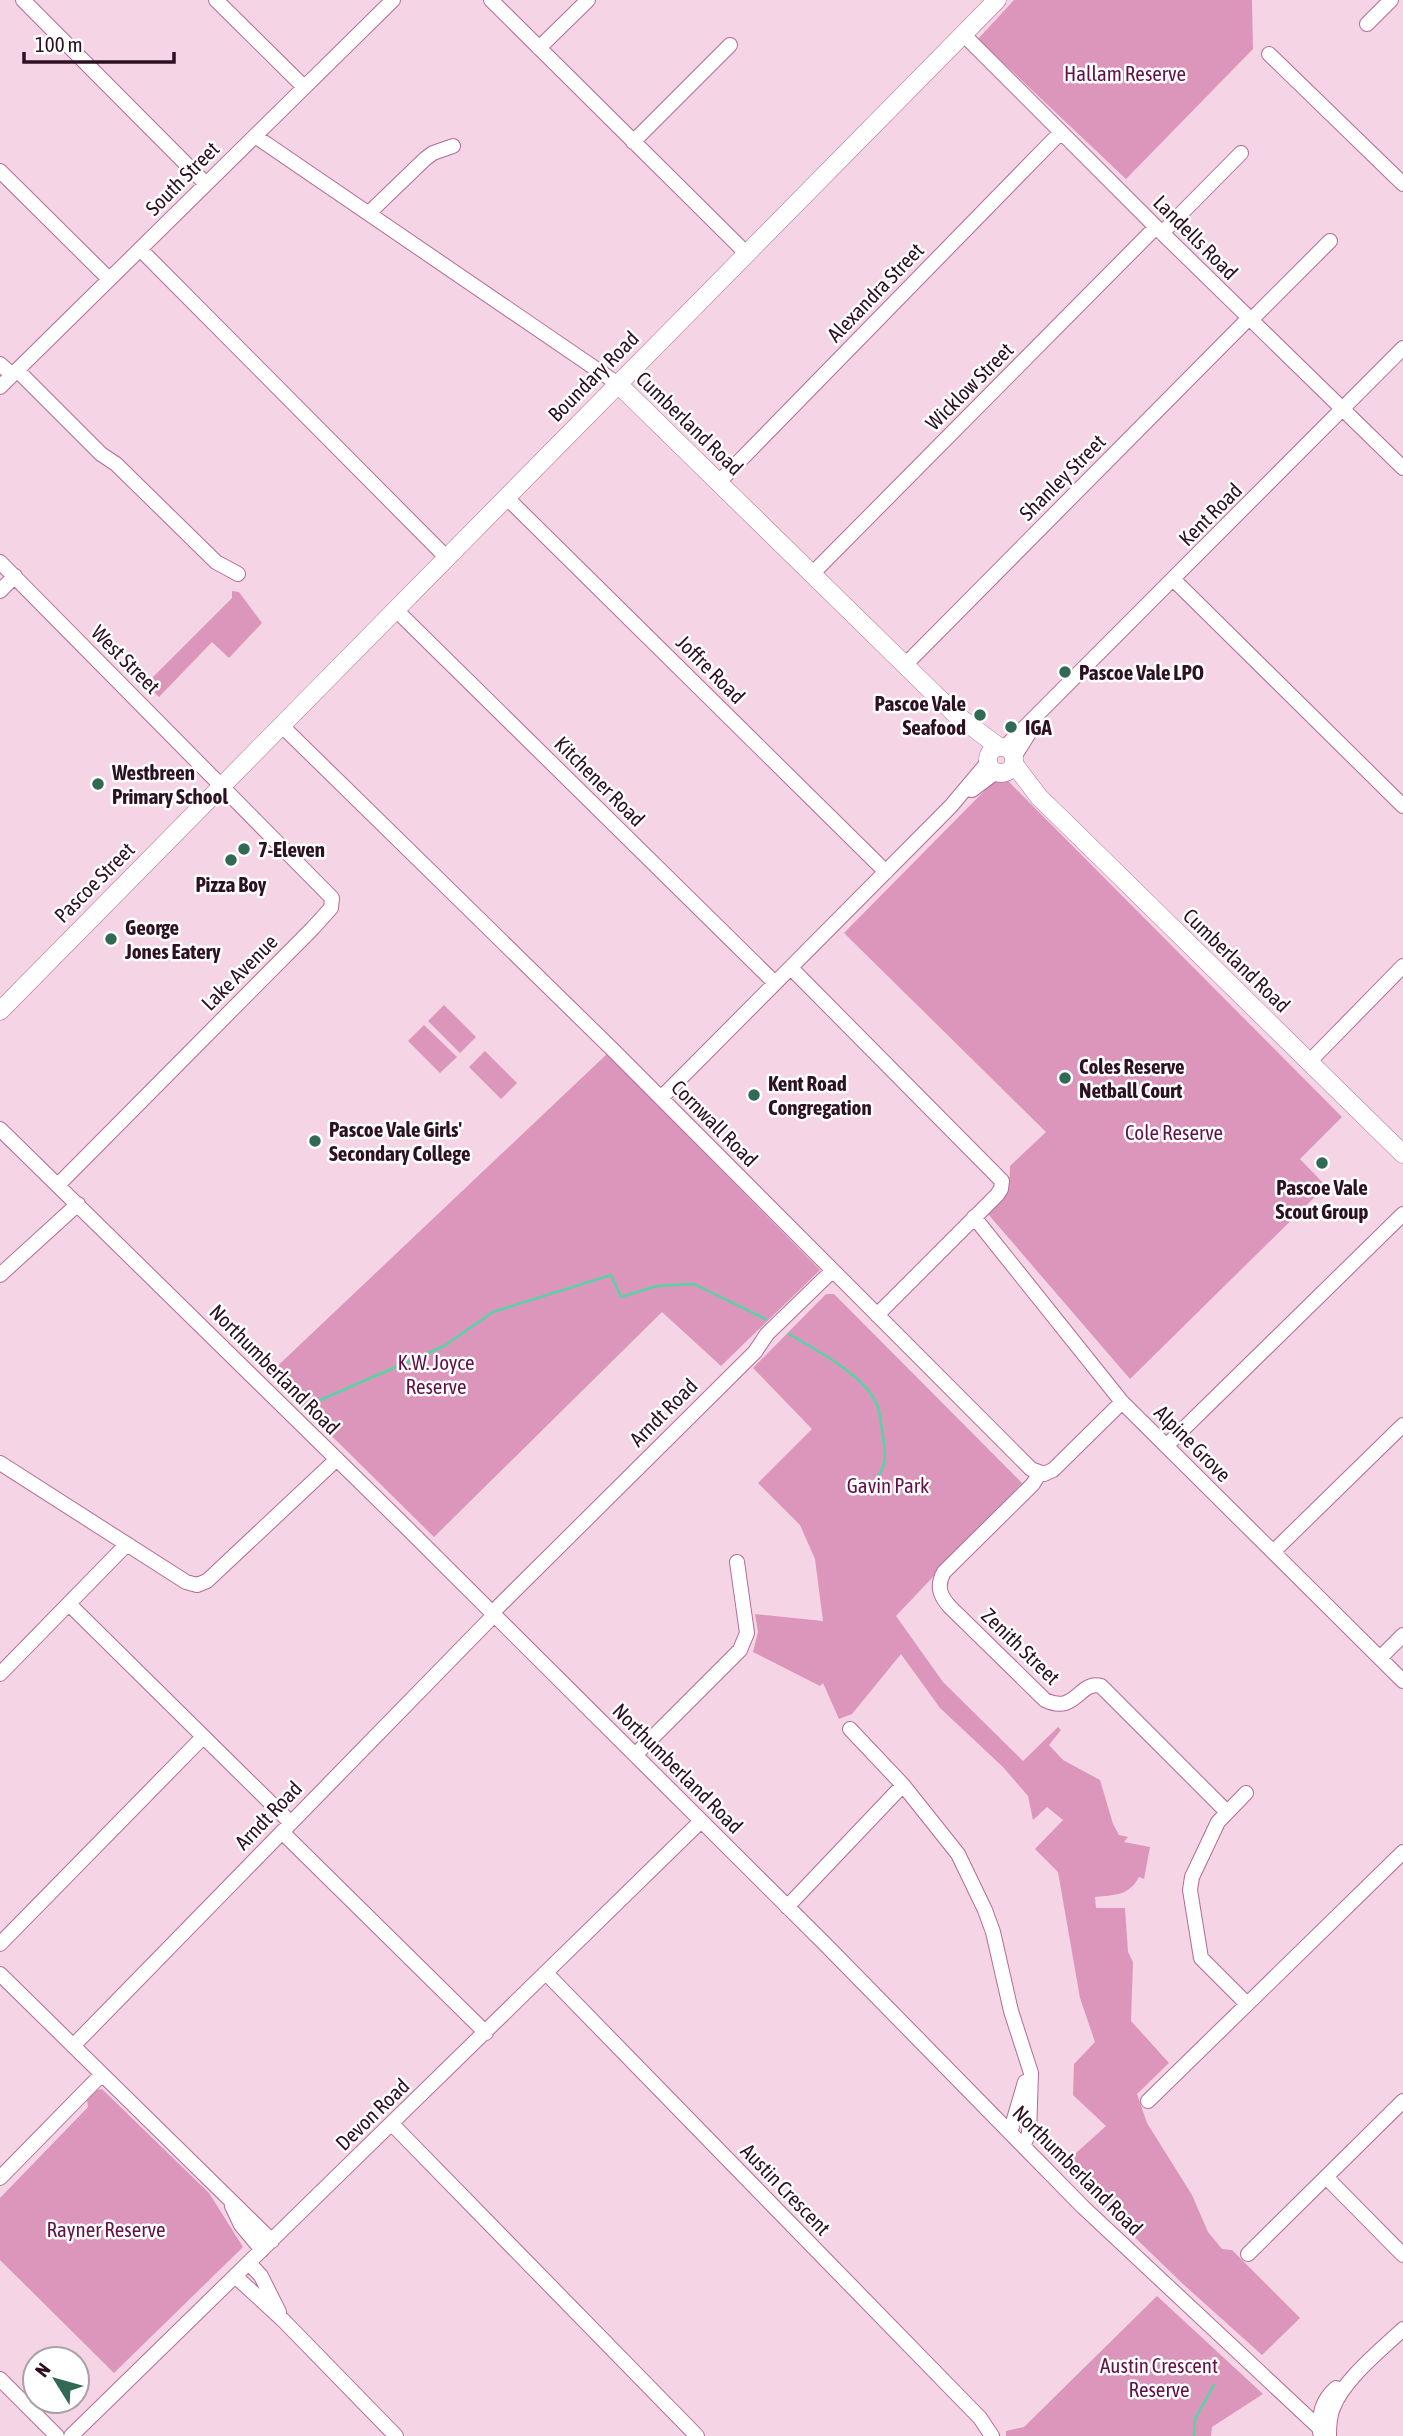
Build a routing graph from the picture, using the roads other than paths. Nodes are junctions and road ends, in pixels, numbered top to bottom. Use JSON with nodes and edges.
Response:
{"nodes":[{"id":1,"x":23,"y":0,"type":"edge"},
{"id":2,"x":216,"y":0,"type":"edge"},
{"id":3,"x":393,"y":0,"type":"edge"},
{"id":4,"x":491,"y":0,"type":"edge"},
{"id":5,"x":588,"y":0,"type":"edge"},
{"id":6,"x":997,"y":0,"type":"edge"},
{"id":7,"x":1391,"y":0,"type":"edge"},
{"id":8,"x":1367,"y":24,"type":"dead end"},
{"id":9,"x":963,"y":34,"type":"junction"},
{"id":10,"x":730,"y":45,"type":"dead end"},
{"id":11,"x":540,"y":48,"type":"junction"},
{"id":12,"x":1269,"y":54,"type":"dead end"},
{"id":13,"x":304,"y":87,"type":"junction"},
{"id":14,"x":1061,"y":132,"type":"junction"},
{"id":15,"x":255,"y":136,"type":"junction"},
{"id":16,"x":633,"y":142,"type":"junction"},
{"id":17,"x":453,"y":146,"type":"dead end"},
{"id":18,"x":1241,"y":153,"type":"dead end"},
{"id":19,"x":0,"y":171,"type":"edge"},
{"id":20,"x":206,"y":184,"type":"junction"},
{"id":21,"x":1403,"y":184,"type":"edge"},
{"id":22,"x":370,"y":212,"type":"junction"},
{"id":23,"x":1159,"y":230,"type":"junction"},
{"id":24,"x":1330,"y":241,"type":"dead end"},
{"id":25,"x":140,"y":249,"type":"junction"},
{"id":26,"x":746,"y":253,"type":"junction"},
{"id":27,"x":109,"y":279,"type":"junction"},
{"id":28,"x":1250,"y":319,"type":"junction"},
{"id":29,"x":1403,"y":348,"type":"edge"},
{"id":30,"x":0,"y":364,"type":"edge"},
{"id":31,"x":14,"y":373,"type":"junction"},
{"id":32,"x":618,"y":384,"type":"junction"},
{"id":33,"x":0,"y":387,"type":"edge"},
{"id":34,"x":1343,"y":410,"type":"junction"},
{"id":35,"x":1403,"y":468,"type":"edge"},
{"id":36,"x":719,"y":482,"type":"junction"},
{"id":37,"x":506,"y":497,"type":"junction"},
{"id":38,"x":446,"y":557,"type":"junction"},
{"id":39,"x":0,"y":562,"type":"edge"},
{"id":40,"x":238,"y":574,"type":"dead end"},
{"id":41,"x":812,"y":574,"type":"junction"},
{"id":42,"x":15,"y":576,"type":"junction"},
{"id":43,"x":1174,"y":580,"type":"junction"},
{"id":44,"x":0,"y":591,"type":"edge"},
{"id":45,"x":395,"y":609,"type":"junction"},
{"id":46,"x":905,"y":665,"type":"junction"},
{"id":47,"x":281,"y":725,"type":"junction"},
{"id":48,"x":1001,"y":760,"type":"junction"},
{"id":49,"x":222,"y":785,"type":"junction"},
{"id":50,"x":1403,"y":806,"type":"edge"},
{"id":51,"x":886,"y":872,"type":"junction"},
{"id":52,"x":1403,"y":966,"type":"edge"},
{"id":53,"x":791,"y":968,"type":"junction"},
{"id":54,"x":775,"y":983,"type":"junction"},
{"id":55,"x":0,"y":1011,"type":"edge"},
{"id":56,"x":1309,"y":1062,"type":"junction"},
{"id":57,"x":661,"y":1098,"type":"junction"},
{"id":58,"x":0,"y":1129,"type":"edge"},
{"id":59,"x":1403,"y":1154,"type":"edge"},
{"id":60,"x":58,"y":1185,"type":"junction"},
{"id":61,"x":78,"y":1204,"type":"junction"},
{"id":62,"x":1403,"y":1214,"type":"edge"},
{"id":63,"x":974,"y":1217,"type":"junction"},
{"id":64,"x":832,"y":1271,"type":"junction"},
{"id":65,"x":0,"y":1275,"type":"edge"},
{"id":66,"x":877,"y":1315,"type":"junction"},
{"id":67,"x":1122,"y":1402,"type":"junction"},
{"id":68,"x":1403,"y":1425,"type":"edge"},
{"id":69,"x":1166,"y":1446,"type":"junction"},
{"id":70,"x":337,"y":1459,"type":"junction"},
{"id":71,"x":0,"y":1463,"type":"edge"},
{"id":72,"x":1039,"y":1474,"type":"junction"},
{"id":73,"x":127,"y":1545,"type":"junction"},
{"id":74,"x":1273,"y":1552,"type":"junction"},
{"id":75,"x":737,"y":1562,"type":"dead end"},
{"id":76,"x":69,"y":1604,"type":"junction"},
{"id":77,"x":493,"y":1614,"type":"junction"},
{"id":78,"x":1403,"y":1635,"type":"edge"},
{"id":79,"x":1380,"y":1658,"type":"junction"},
{"id":80,"x":0,"y":1674,"type":"edge"},
{"id":81,"x":1403,"y":1681,"type":"edge"},
{"id":82,"x":850,"y":1730,"type":"dead end"},
{"id":83,"x":204,"y":1737,"type":"junction"},
{"id":84,"x":635,"y":1755,"type":"junction"},
{"id":85,"x":903,"y":1785,"type":"junction"},
{"id":86,"x":1246,"y":1793,"type":"dead end"},
{"id":87,"x":1227,"y":1812,"type":"junction"},
{"id":88,"x":702,"y":1821,"type":"junction"},
{"id":89,"x":286,"y":1827,"type":"junction"},
{"id":90,"x":1403,"y":1852,"type":"edge"},
{"id":91,"x":787,"y":1907,"type":"junction"},
{"id":92,"x":0,"y":1944,"type":"edge"},
{"id":93,"x":546,"y":1973,"type":"junction"},
{"id":94,"x":0,"y":1974,"type":"edge"},
{"id":95,"x":1247,"y":2004,"type":"junction"},
{"id":96,"x":486,"y":2033,"type":"junction"},
{"id":97,"x":73,"y":2046,"type":"junction"},
{"id":98,"x":1026,"y":2063,"type":"junction"},
{"id":99,"x":102,"y":2074,"type":"junction"},
{"id":100,"x":1148,"y":2101,"type":"dead end"},
{"id":101,"x":1403,"y":2101,"type":"edge"},
{"id":102,"x":392,"y":2124,"type":"junction"},
{"id":103,"x":1010,"y":2133,"type":"junction"},
{"id":104,"x":1023,"y":2145,"type":"junction"},
{"id":105,"x":1326,"y":2177,"type":"junction"},
{"id":106,"x":0,"y":2178,"type":"edge"},
{"id":107,"x":267,"y":2245,"type":"junction"},
{"id":108,"x":1248,"y":2254,"type":"dead end"},
{"id":109,"x":1403,"y":2255,"type":"edge"},
{"id":110,"x":249,"y":2263,"type":"junction"},
{"id":111,"x":235,"y":2276,"type":"junction"},
{"id":112,"x":283,"y":2320,"type":"junction"},
{"id":113,"x":1403,"y":2329,"type":"edge"},
{"id":114,"x":0,"y":2379,"type":"edge"},
{"id":115,"x":387,"y":2433,"type":"edge"},
{"id":116,"x":1324,"y":2434,"type":"edge"},
{"id":117,"x":57,"y":2436,"type":"edge"},
{"id":118,"x":71,"y":2436,"type":"edge"},
{"id":119,"x":697,"y":2436,"type":"edge"},
{"id":120,"x":992,"y":2436,"type":"edge"}],
"edges":[{"from":1,"to":20,"type":"street"},
{"from":2,"to":13,"type":"street"},
{"from":3,"to":13,"type":"street","name":"South Street"},
{"from":4,"to":11,"type":"street"},
{"from":5,"to":11,"type":"street"},
{"from":6,"to":9,"type":"main road","name":"Boundary Road"},
{"from":7,"to":8,"type":"street"},
{"from":9,"to":14,"type":"street","name":"Landells Road"},
{"from":9,"to":26,"type":"main road","name":"Boundary Road"},
{"from":10,"to":16,"type":"street"},
{"from":11,"to":16,"type":"street"},
{"from":12,"to":21,"type":"street"},
{"from":13,"to":15,"type":"street","name":"South Street"},
{"from":14,"to":23,"type":"street","name":"Landells Road"},
{"from":14,"to":36,"type":"street","name":"Alexandra Street"},
{"from":15,"to":20,"type":"street","name":"South Street"},
{"from":15,"to":22,"type":"street","name":"Cumberland Road"},
{"from":16,"to":26,"type":"street"},
{"from":17,"to":22,"type":"street"},
{"from":18,"to":23,"type":"street","name":"Wicklow Street"},
{"from":19,"to":27,"type":"street"},
{"from":20,"to":25,"type":"street","name":"South Street"},
{"from":22,"to":32,"type":"street","name":"Cumberland Road"},
{"from":23,"to":28,"type":"street","name":"Landells Road"},
{"from":23,"to":41,"type":"street","name":"Wicklow Street"},
{"from":24,"to":28,"type":"street","name":"Shanley Street"},
{"from":25,"to":27,"type":"street","name":"South Street"},
{"from":25,"to":38,"type":"street"},
{"from":26,"to":32,"type":"main road","name":"Boundary Road"},
{"from":27,"to":31,"type":"street","name":"South Street"},
{"from":28,"to":34,"type":"street","name":"Landells Road"},
{"from":28,"to":46,"type":"street","name":"Shanley Street"},
{"from":29,"to":34,"type":"street","name":"Kent Road"},
{"from":30,"to":31,"type":"street"},
{"from":31,"to":33,"type":"street","name":"South Street"},
{"from":31,"to":40,"type":"street"},
{"from":32,"to":36,"type":"main road","name":"Cumberland Road"},
{"from":32,"to":37,"type":"main road","name":"Boundary Road"},
{"from":34,"to":35,"type":"street","name":"Landells Road"},
{"from":34,"to":43,"type":"street","name":"Kent Road"},
{"from":36,"to":41,"type":"main road","name":"Cumberland Road"},
{"from":37,"to":38,"type":"main road","name":"Boundary Road"},
{"from":37,"to":51,"type":"street","name":"Joffre Road"},
{"from":38,"to":45,"type":"main road","name":"Boundary Road"},
{"from":39,"to":42,"type":"street","name":"West Street"},
{"from":41,"to":46,"type":"main road","name":"Cumberland Road"},
{"from":42,"to":44,"type":"street"},
{"from":42,"to":49,"type":"street","name":"West Street"},
{"from":43,"to":48,"type":"street","name":"Kent Road"},
{"from":43,"to":50,"type":"street"},
{"from":45,"to":47,"type":"main road","name":"Boundary Road"},
{"from":45,"to":54,"type":"street","name":"Kitchener Road"},
{"from":46,"to":48,"type":"main road","name":"Cumberland Road"},
{"from":47,"to":49,"type":"main road","name":"Boundary Road"},
{"from":47,"to":57,"type":"street","name":"Cornwall Road"},
{"from":48,"to":51,"type":"street","name":"Kent Road"},
{"from":48,"to":56,"type":"main road","name":"Cumberland Road"},
{"from":49,"to":55,"type":"main road","name":"Pascoe Street"},
{"from":49,"to":60,"type":"street","name":"Lake Avenue"},
{"from":51,"to":53,"type":"street","name":"Kent Road"},
{"from":52,"to":56,"type":"street"},
{"from":53,"to":54,"type":"street","name":"Kent Road"},
{"from":53,"to":63,"type":"street"},
{"from":54,"to":57,"type":"street","name":"Kent Road"},
{"from":56,"to":59,"type":"main road","name":"Cumberland Road"},
{"from":57,"to":64,"type":"street","name":"Cornwall Road"},
{"from":58,"to":60,"type":"street","name":"Northumberland Road"},
{"from":60,"to":61,"type":"street","name":"Northumberland Road"},
{"from":61,"to":65,"type":"street"},
{"from":61,"to":70,"type":"street","name":"Northumberland Road"},
{"from":62,"to":69,"type":"street"},
{"from":63,"to":66,"type":"street"},
{"from":63,"to":67,"type":"street","name":"Alpine Grove"},
{"from":64,"to":66,"type":"street","name":"Cornwall Road"},
{"from":64,"to":77,"type":"street","name":"Arndt Road"},
{"from":66,"to":72,"type":"street","name":"Cornwall Road"},
{"from":67,"to":69,"type":"street","name":"Alpine Grove"},
{"from":67,"to":72,"type":"street"},
{"from":68,"to":74,"type":"street"},
{"from":69,"to":74,"type":"street","name":"Alpine Grove"},
{"from":70,"to":73,"type":"street"},
{"from":70,"to":77,"type":"street","name":"Northumberland Road"},
{"from":71,"to":73,"type":"street"},
{"from":72,"to":87,"type":"street","name":"Zenith Street"},
{"from":73,"to":76,"type":"street"},
{"from":74,"to":79,"type":"street","name":"Alpine Grove"},
{"from":75,"to":84,"type":"street"},
{"from":76,"to":80,"type":"street"},
{"from":76,"to":83,"type":"street"},
{"from":77,"to":84,"type":"street","name":"Northumberland Road"},
{"from":77,"to":89,"type":"street","name":"Arndt Road"},
{"from":78,"to":79,"type":"street"},
{"from":79,"to":81,"type":"street","name":"Alpine Grove"},
{"from":82,"to":85,"type":"street"},
{"from":83,"to":89,"type":"street"},
{"from":83,"to":92,"type":"street"},
{"from":84,"to":88,"type":"street","name":"Northumberland Road"},
{"from":85,"to":91,"type":"street"},
{"from":85,"to":98,"type":"street"},
{"from":86,"to":87,"type":"street"},
{"from":87,"to":95,"type":"street"},
{"from":88,"to":91,"type":"street","name":"Northumberland Road"},
{"from":88,"to":93,"type":"street","name":"Devon Road"},
{"from":89,"to":96,"type":"street"},
{"from":89,"to":97,"type":"street","name":"Arndt Road"},
{"from":90,"to":95,"type":"street"},
{"from":91,"to":103,"type":"street","name":"Northumberland Road"},
{"from":93,"to":96,"type":"street","name":"Devon Road"},
{"from":93,"to":120,"type":"street","name":"Austin Crescent"},
{"from":94,"to":97,"type":"street"},
{"from":95,"to":100,"type":"street"},
{"from":96,"to":102,"type":"street","name":"Devon Road"},
{"from":97,"to":99,"type":"street"},
{"from":98,"to":103,"type":"street"},
{"from":98,"to":104,"type":"street"},
{"from":99,"to":106,"type":"street"},
{"from":99,"to":107,"type":"street"},
{"from":101,"to":105,"type":"street"},
{"from":102,"to":107,"type":"street","name":"Devon Road"},
{"from":102,"to":119,"type":"street"},
{"from":103,"to":104,"type":"street","name":"Northumberland Road"},
{"from":104,"to":116,"type":"street","name":"Northumberland Road"},
{"from":105,"to":108,"type":"street"},
{"from":105,"to":109,"type":"street"},
{"from":107,"to":110,"type":"street","name":"Devon Road"},
{"from":110,"to":111,"type":"street","name":"Devon Road"},
{"from":110,"to":112,"type":"street"},
{"from":111,"to":112,"type":"street"},
{"from":111,"to":118,"type":"street","name":"Devon Road"},
{"from":112,"to":115,"type":"street"},
{"from":113,"to":116,"type":"street"},
{"from":114,"to":117,"type":"street"}]}
